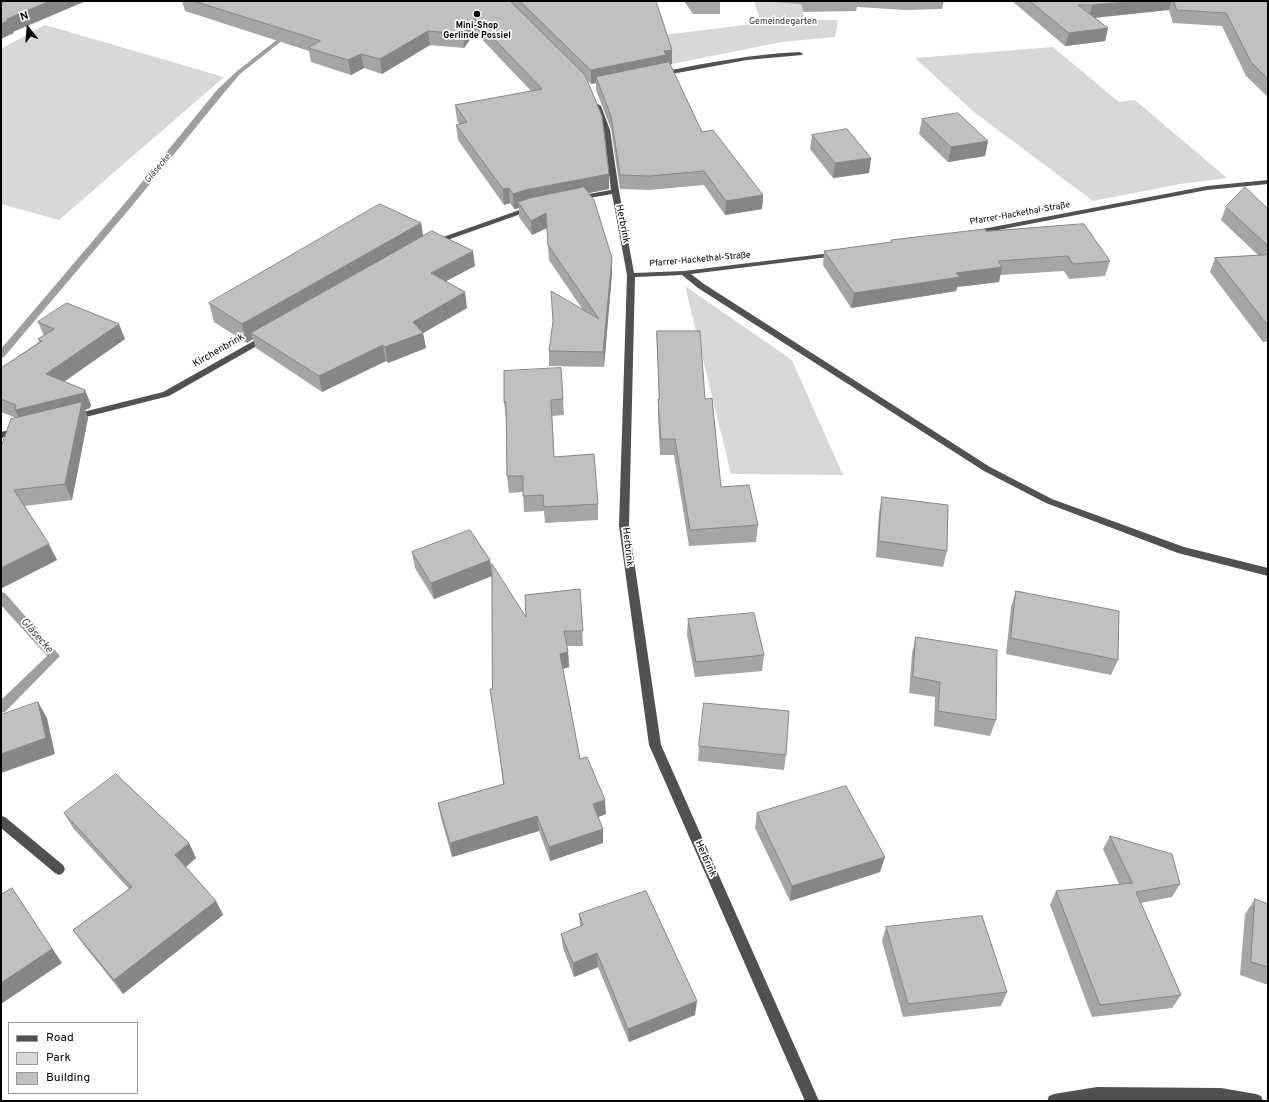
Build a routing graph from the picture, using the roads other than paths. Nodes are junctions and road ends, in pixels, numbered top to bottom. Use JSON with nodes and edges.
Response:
{"nodes":[{"id":1,"x":800,"y":54,"type":"dead end"},
{"id":2,"x":653,"y":76,"type":"edge"},
{"id":3,"x":596,"y":102,"type":"edge"},
{"id":4,"x":1268,"y":182,"type":"edge"},
{"id":5,"x":615,"y":191,"type":"junction"},
{"id":6,"x":567,"y":200,"type":"edge"},
{"id":7,"x":537,"y":207,"type":"edge"},
{"id":8,"x":965,"y":234,"type":"edge"},
{"id":9,"x":424,"y":247,"type":"edge"},
{"id":10,"x":843,"y":253,"type":"edge"},
{"id":11,"x":684,"y":273,"type":"junction"},
{"id":12,"x":631,"y":275,"type":"junction"},
{"id":13,"x":275,"y":332,"type":"edge"},
{"id":14,"x":69,"y":418,"type":"edge"},
{"id":15,"x":24,"y":429,"type":"edge"},
{"id":16,"x":1,"y":435,"type":"edge"},
{"id":17,"x":1268,"y":572,"type":"edge"},
{"id":18,"x":1,"y":821,"type":"edge"},
{"id":19,"x":59,"y":869,"type":"dead end"},
{"id":20,"x":812,"y":1101,"type":"edge"},
{"id":21,"x":1054,"y":1101,"type":"edge"},
{"id":22,"x":1256,"y":1101,"type":"edge"}],
"edges":[{"from":1,"to":2,"type":"street"},
{"from":3,"to":5,"type":"street","name":"Herbrink"},
{"from":4,"to":8,"type":"street","name":"Pfarrer-Hackethal-Straße"},
{"from":5,"to":6,"type":"street"},
{"from":5,"to":12,"type":"street","name":"Herbrink"},
{"from":7,"to":9,"type":"street"},
{"from":10,"to":11,"type":"street","name":"Pfarrer-Hackethal-Straße"},
{"from":11,"to":12,"type":"street","name":"Pfarrer-Hackethal-Straße"},
{"from":11,"to":17,"type":"street"},
{"from":12,"to":20,"type":"street","name":"Herbrink"},
{"from":13,"to":14,"type":"street","name":"Kirchenbrink"},
{"from":15,"to":16,"type":"street"},
{"from":18,"to":19,"type":"street"},
{"from":21,"to":22,"type":"street"}]}
